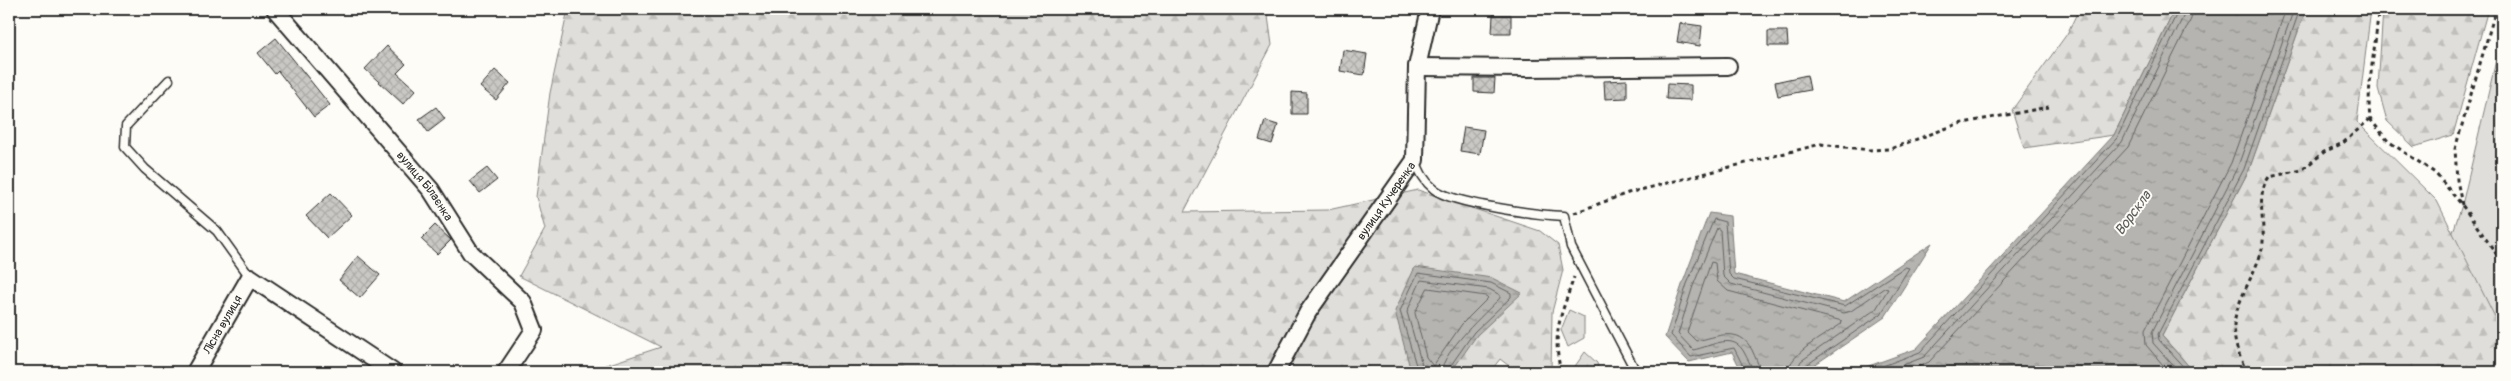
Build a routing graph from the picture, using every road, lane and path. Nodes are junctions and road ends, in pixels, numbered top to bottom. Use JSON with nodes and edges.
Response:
{"nodes":[{"id":1,"x":274,"y":9,"type":"edge"},
{"id":2,"x":1430,"y":9,"type":"edge"},
{"id":3,"x":2378,"y":9,"type":"edge"},
{"id":4,"x":2496,"y":9,"type":"edge"},
{"id":5,"x":1728,"y":66,"type":"dead end"},
{"id":6,"x":1417,"y":67,"type":"junction"},
{"id":7,"x":168,"y":80,"type":"dead end"},
{"id":8,"x":2049,"y":107,"type":"dead end"},
{"id":9,"x":2370,"y":119,"type":"junction"},
{"id":10,"x":1415,"y":160,"type":"junction"},
{"id":11,"x":2462,"y":205,"type":"junction"},
{"id":12,"x":1564,"y":216,"type":"junction"},
{"id":13,"x":1579,"y":262,"type":"junction"},
{"id":14,"x":2502,"y":262,"type":"edge"},
{"id":15,"x":250,"y":277,"type":"junction"},
{"id":16,"x":195,"y":372,"type":"edge"},
{"id":17,"x":393,"y":372,"type":"edge"},
{"id":18,"x":506,"y":372,"type":"edge"},
{"id":19,"x":1276,"y":372,"type":"edge"},
{"id":20,"x":1561,"y":372,"type":"edge"},
{"id":21,"x":1636,"y":372,"type":"edge"},
{"id":22,"x":2247,"y":372,"type":"edge"}],
"edges":[{"from":1,"to":18,"type":"street","name":"вулиця Білаєнка"},
{"from":2,"to":6,"type":"street","name":"вулиця Кучеренка"},
{"from":3,"to":9,"type":"path"},
{"from":4,"to":11,"type":"path"},
{"from":5,"to":6,"type":"street"},
{"from":6,"to":10,"type":"street","name":"вулиця Кучеренка"},
{"from":7,"to":15,"type":"lane"},
{"from":8,"to":12,"type":"path"},
{"from":9,"to":11,"type":"path"},
{"from":9,"to":22,"type":"path"},
{"from":10,"to":12,"type":"lane"},
{"from":10,"to":19,"type":"street","name":"вулиця Кучеренка"},
{"from":11,"to":14,"type":"path"},
{"from":12,"to":13,"type":"lane"},
{"from":13,"to":20,"type":"path"},
{"from":13,"to":21,"type":"lane"},
{"from":15,"to":16,"type":"street","name":"Лісна вулиця"},
{"from":15,"to":17,"type":"street"}]}
